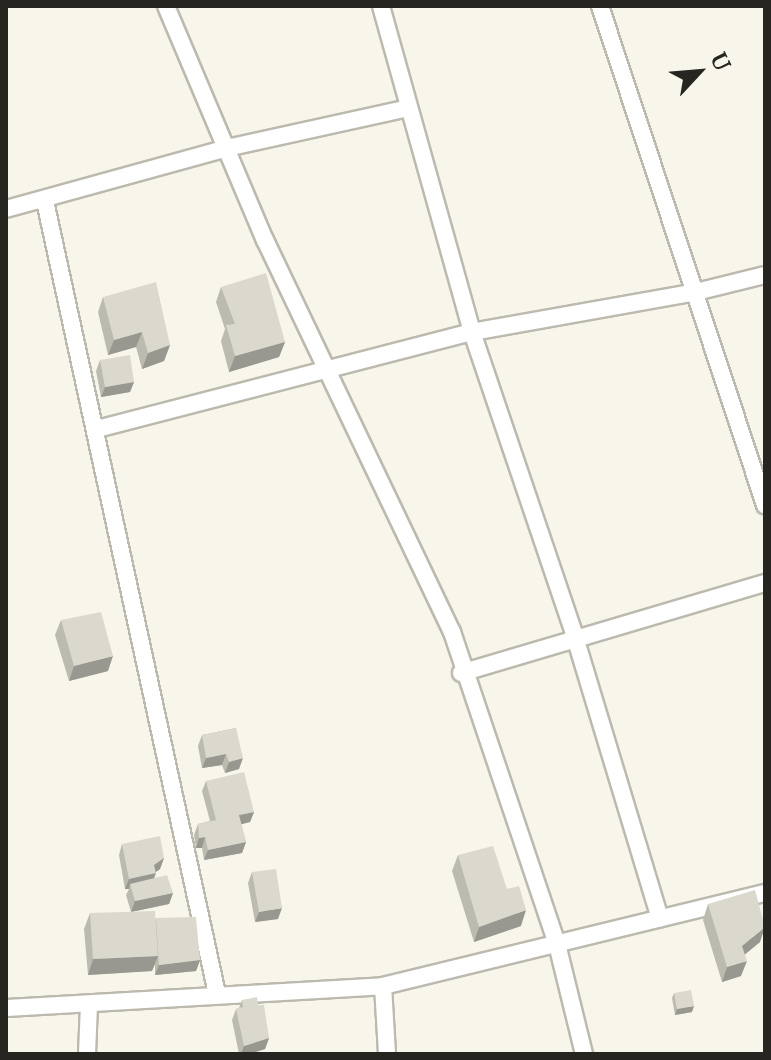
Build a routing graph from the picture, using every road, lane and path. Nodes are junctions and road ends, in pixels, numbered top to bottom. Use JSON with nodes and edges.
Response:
{"nodes":[{"id":1,"x":166,"y":6,"type":"edge"},
{"id":2,"x":381,"y":6,"type":"edge"},
{"id":3,"x":600,"y":6,"type":"edge"},
{"id":4,"x":409,"y":108,"type":"junction"},
{"id":5,"x":225,"y":149,"type":"junction"},
{"id":6,"x":45,"y":201,"type":"junction"},
{"id":7,"x":6,"y":209,"type":"edge"},
{"id":8,"x":765,"y":275,"type":"edge"},
{"id":9,"x":692,"y":293,"type":"junction"},
{"id":10,"x":472,"y":332,"type":"junction"},
{"id":11,"x":327,"y":367,"type":"junction"},
{"id":12,"x":97,"y":429,"type":"junction"},
{"id":13,"x":765,"y":505,"type":"edge"},
{"id":14,"x":765,"y":583,"type":"edge"},
{"id":15,"x":575,"y":637,"type":"junction"},
{"id":16,"x":464,"y":672,"type":"junction"},
{"id":17,"x":765,"y":893,"type":"edge"},
{"id":18,"x":660,"y":918,"type":"junction"},
{"id":19,"x":557,"y":944,"type":"junction"},
{"id":20,"x":383,"y":986,"type":"junction"},
{"id":21,"x":217,"y":994,"type":"junction"},
{"id":22,"x":89,"y":1005,"type":"junction"},
{"id":23,"x":6,"y":1008,"type":"edge"},
{"id":24,"x":87,"y":1054,"type":"edge"},
{"id":25,"x":387,"y":1054,"type":"edge"},
{"id":26,"x":584,"y":1054,"type":"edge"}],
"edges":[{"from":1,"to":5,"type":"street"},
{"from":2,"to":4,"type":"street"},
{"from":3,"to":9,"type":"street"},
{"from":4,"to":5,"type":"street"},
{"from":4,"to":10,"type":"street"},
{"from":5,"to":6,"type":"street"},
{"from":5,"to":11,"type":"street"},
{"from":6,"to":7,"type":"street"},
{"from":6,"to":12,"type":"street"},
{"from":8,"to":9,"type":"street"},
{"from":9,"to":10,"type":"street"},
{"from":9,"to":13,"type":"street"},
{"from":10,"to":11,"type":"street"},
{"from":10,"to":15,"type":"street"},
{"from":11,"to":12,"type":"street"},
{"from":11,"to":16,"type":"street"},
{"from":12,"to":21,"type":"street"},
{"from":14,"to":15,"type":"street"},
{"from":15,"to":16,"type":"street"},
{"from":15,"to":18,"type":"street"},
{"from":16,"to":19,"type":"street"},
{"from":17,"to":18,"type":"street"},
{"from":18,"to":19,"type":"street"},
{"from":19,"to":20,"type":"street"},
{"from":19,"to":26,"type":"street"},
{"from":20,"to":21,"type":"street"},
{"from":20,"to":25,"type":"street"},
{"from":21,"to":22,"type":"street"},
{"from":22,"to":23,"type":"street"},
{"from":22,"to":24,"type":"street"}]}
